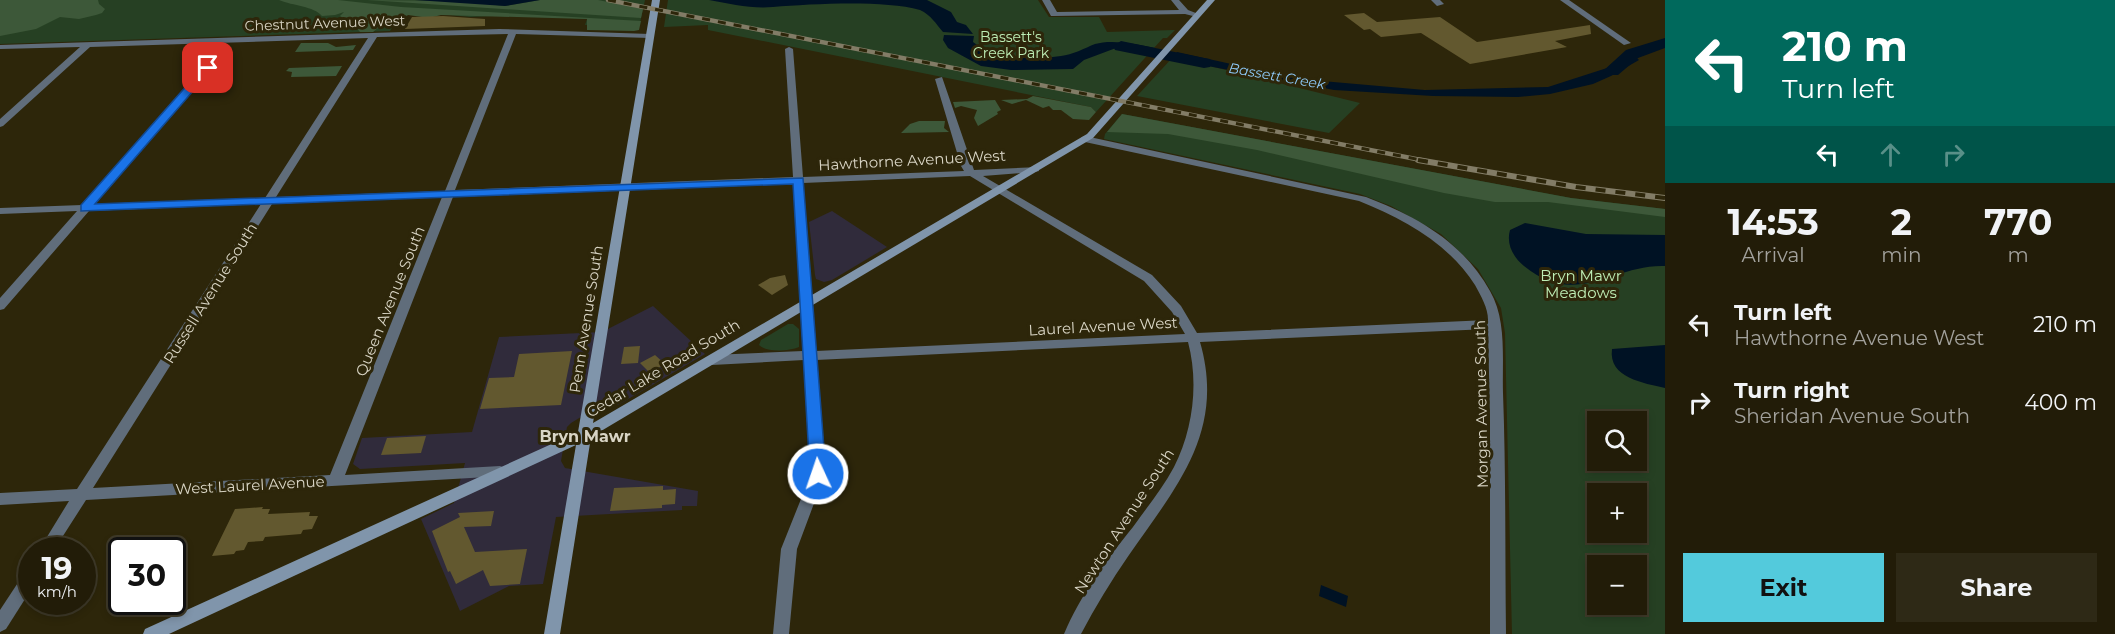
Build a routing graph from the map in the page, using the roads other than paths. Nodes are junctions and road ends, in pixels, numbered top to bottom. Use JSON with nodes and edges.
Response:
{"nodes":[{"id":1,"x":656,"y":0,"type":"edge"},
{"id":2,"x":1046,"y":0,"type":"edge"},
{"id":3,"x":1175,"y":0,"type":"edge"},
{"id":4,"x":1211,"y":0,"type":"edge"},
{"id":5,"x":1564,"y":0,"type":"edge"},
{"id":6,"x":1185,"y":12,"type":"junction"},
{"id":7,"x":1197,"y":15,"type":"junction"},
{"id":8,"x":513,"y":31,"type":"junction"},
{"id":9,"x":651,"y":33,"type":"junction"},
{"id":10,"x":374,"y":35,"type":"junction"},
{"id":11,"x":1624,"y":41,"type":"dead end"},
{"id":12,"x":87,"y":45,"type":"junction"},
{"id":13,"x":0,"y":47,"type":"edge"},
{"id":14,"x":789,"y":49,"type":"dead end"},
{"id":15,"x":208,"y":68,"type":"dead end"},
{"id":16,"x":939,"y":79,"type":"dead end"},
{"id":17,"x":0,"y":124,"type":"edge"},
{"id":18,"x":1085,"y":139,"type":"junction"},
{"id":19,"x":1035,"y":169,"type":"junction"},
{"id":20,"x":970,"y":172,"type":"junction"},
{"id":21,"x":798,"y":180,"type":"junction"},
{"id":22,"x":626,"y":186,"type":"junction"},
{"id":23,"x":999,"y":190,"type":"junction"},
{"id":24,"x":449,"y":193,"type":"junction"},
{"id":25,"x":269,"y":200,"type":"junction"},
{"id":26,"x":85,"y":208,"type":"junction"},
{"id":27,"x":0,"y":211,"type":"edge"},
{"id":28,"x":808,"y":303,"type":"junction"},
{"id":29,"x":0,"y":306,"type":"edge"},
{"id":30,"x":1495,"y":324,"type":"junction"},
{"id":31,"x":1194,"y":338,"type":"junction"},
{"id":32,"x":811,"y":355,"type":"junction"},
{"id":33,"x":712,"y":360,"type":"junction"},
{"id":34,"x":584,"y":435,"type":"junction"},
{"id":35,"x":501,"y":472,"type":"junction"},
{"id":36,"x":335,"y":481,"type":"junction"},
{"id":37,"x":82,"y":495,"type":"junction"},
{"id":38,"x":0,"y":499,"type":"edge"},
{"id":39,"x":55,"y":537,"type":"edge"},
{"id":40,"x":18,"y":596,"type":"edge"},
{"id":41,"x":0,"y":624,"type":"edge"},
{"id":42,"x":151,"y":634,"type":"edge"},
{"id":43,"x":552,"y":634,"type":"edge"},
{"id":44,"x":782,"y":634,"type":"edge"},
{"id":45,"x":1072,"y":634,"type":"edge"},
{"id":46,"x":1498,"y":634,"type":"edge"}],
"edges":[{"from":1,"to":9,"type":"street","name":"Penn Avenue South"},
{"from":2,"to":6,"type":"street"},
{"from":3,"to":6,"type":"street"},
{"from":4,"to":7,"type":"street","name":"Cedar Lake Road South"},
{"from":5,"to":11,"type":"street"},
{"from":6,"to":7,"type":"street"},
{"from":7,"to":18,"type":"street","name":"Cedar Lake Road South"},
{"from":8,"to":9,"type":"street","name":"Chestnut Avenue West"},
{"from":8,"to":10,"type":"street","name":"Chestnut Avenue West"},
{"from":8,"to":24,"type":"street","name":"Queen Avenue South"},
{"from":9,"to":22,"type":"street","name":"Penn Avenue South"},
{"from":10,"to":12,"type":"street","name":"Chestnut Avenue West"},
{"from":10,"to":25,"type":"street","name":"Russell Avenue South"},
{"from":12,"to":13,"type":"street","name":"Chestnut Avenue West"},
{"from":12,"to":17,"type":"street"},
{"from":14,"to":21,"type":"street"},
{"from":15,"to":26,"type":"street"},
{"from":16,"to":20,"type":"street"},
{"from":18,"to":19,"type":"street","name":"Cedar Lake Road South"},
{"from":18,"to":30,"type":"street","name":"Morgan Avenue South"},
{"from":19,"to":20,"type":"street","name":"Hawthorne Avenue West"},
{"from":19,"to":23,"type":"street","name":"Cedar Lake Road South"},
{"from":20,"to":21,"type":"street","name":"Hawthorne Avenue West"},
{"from":20,"to":23,"type":"street","name":"Newton Avenue South"},
{"from":21,"to":22,"type":"street","name":"Hawthorne Avenue West"},
{"from":21,"to":28,"type":"street"},
{"from":22,"to":24,"type":"street","name":"Hawthorne Avenue West"},
{"from":22,"to":34,"type":"street","name":"Penn Avenue South"},
{"from":23,"to":28,"type":"street","name":"Cedar Lake Road South"},
{"from":23,"to":31,"type":"street","name":"Newton Avenue South"},
{"from":24,"to":25,"type":"street","name":"Hawthorne Avenue West"},
{"from":24,"to":36,"type":"street","name":"Queen Avenue South"},
{"from":25,"to":26,"type":"street","name":"Hawthorne Avenue West"},
{"from":25,"to":37,"type":"street","name":"Russell Avenue South"},
{"from":26,"to":27,"type":"street","name":"Hawthorne Avenue West"},
{"from":26,"to":29,"type":"street"},
{"from":28,"to":32,"type":"street"},
{"from":28,"to":33,"type":"street","name":"Cedar Lake Road South"},
{"from":30,"to":31,"type":"street","name":"Laurel Avenue West"},
{"from":30,"to":46,"type":"street","name":"Morgan Avenue South"},
{"from":31,"to":32,"type":"street","name":"Laurel Avenue West"},
{"from":31,"to":45,"type":"street","name":"Newton Avenue South"},
{"from":32,"to":33,"type":"street","name":"Laurel Avenue West"},
{"from":32,"to":44,"type":"street"},
{"from":33,"to":34,"type":"street","name":"Cedar Lake Road South"},
{"from":34,"to":35,"type":"street","name":"Cedar Lake Road South"},
{"from":34,"to":43,"type":"street","name":"Penn Avenue South"},
{"from":35,"to":36,"type":"street","name":"West Laurel Avenue"},
{"from":35,"to":42,"type":"street","name":"Cedar Lake Road South"},
{"from":36,"to":37,"type":"street","name":"West Laurel Avenue"},
{"from":37,"to":38,"type":"street","name":"West Laurel Avenue"},
{"from":37,"to":39,"type":"street","name":"Russell Avenue South"},
{"from":40,"to":41,"type":"street"}]}
